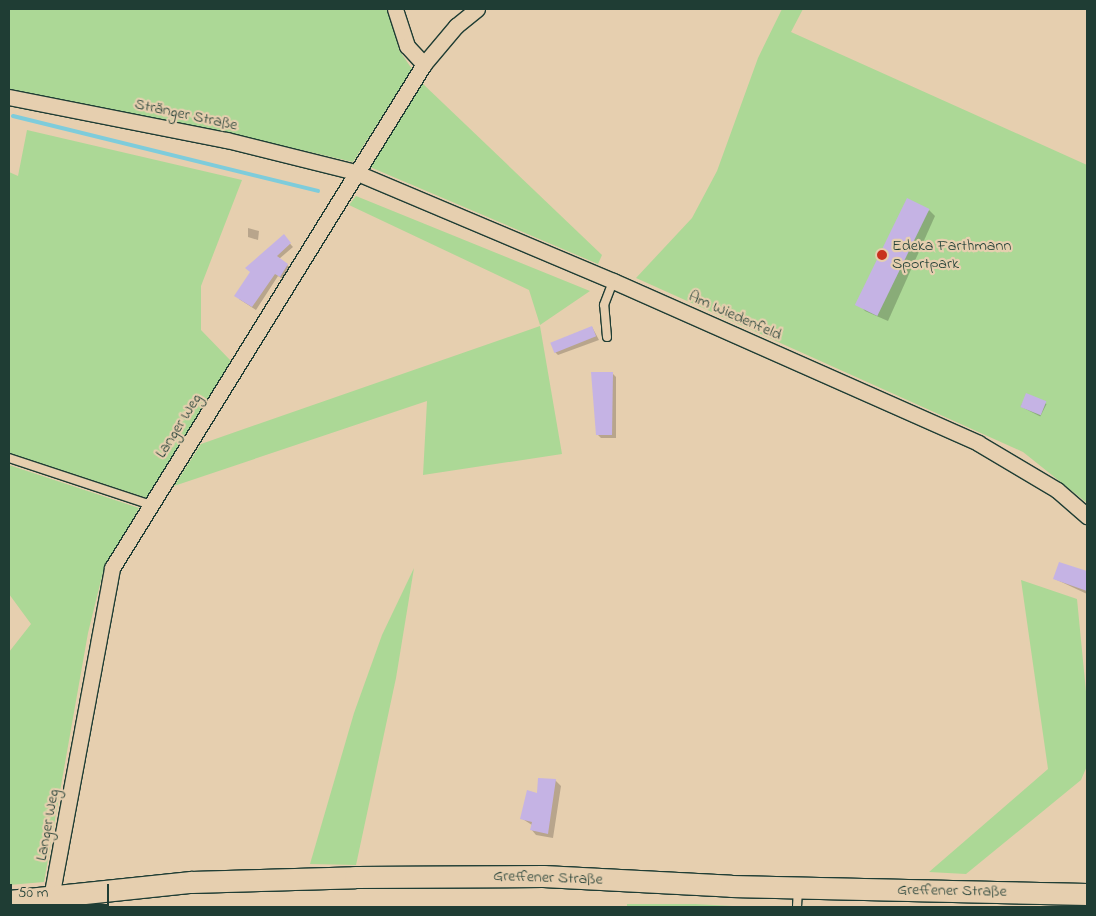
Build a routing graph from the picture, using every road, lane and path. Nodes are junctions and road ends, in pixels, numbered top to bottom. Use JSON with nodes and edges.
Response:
{"nodes":[{"id":1,"x":395,"y":9,"type":"edge"},
{"id":2,"x":477,"y":9,"type":"edge"},
{"id":3,"x":424,"y":64,"type":"junction"},
{"id":4,"x":9,"y":97,"type":"edge"},
{"id":5,"x":355,"y":172,"type":"junction"},
{"id":6,"x":613,"y":280,"type":"junction"},
{"id":7,"x":607,"y":337,"type":"dead end"},
{"id":8,"x":9,"y":458,"type":"edge"},
{"id":9,"x":151,"y":505,"type":"junction"},
{"id":10,"x":1087,"y":516,"type":"edge"},
{"id":11,"x":1087,"y":894,"type":"edge"},
{"id":12,"x":797,"y":898,"type":"edge"},
{"id":13,"x":9,"y":901,"type":"edge"},
{"id":14,"x":51,"y":901,"type":"edge"}],
"edges":[{"from":1,"to":3,"type":"street"},
{"from":2,"to":3,"type":"street"},
{"from":3,"to":5,"type":"street","name":"Langer Weg"},
{"from":4,"to":5,"type":"street","name":"Stränger Straße"},
{"from":5,"to":6,"type":"street","name":"Am Wiedenfeld"},
{"from":5,"to":9,"type":"street","name":"Langer Weg"},
{"from":6,"to":7,"type":"lane"},
{"from":6,"to":10,"type":"street","name":"Am Wiedenfeld"},
{"from":8,"to":9,"type":"lane"},
{"from":9,"to":14,"type":"street","name":"Langer Weg"},
{"from":11,"to":12,"type":"main road","name":"Greffener Straße"},
{"from":12,"to":14,"type":"main road","name":"Greffener Straße"},
{"from":13,"to":14,"type":"main road","name":"Greffener Straße"}]}
